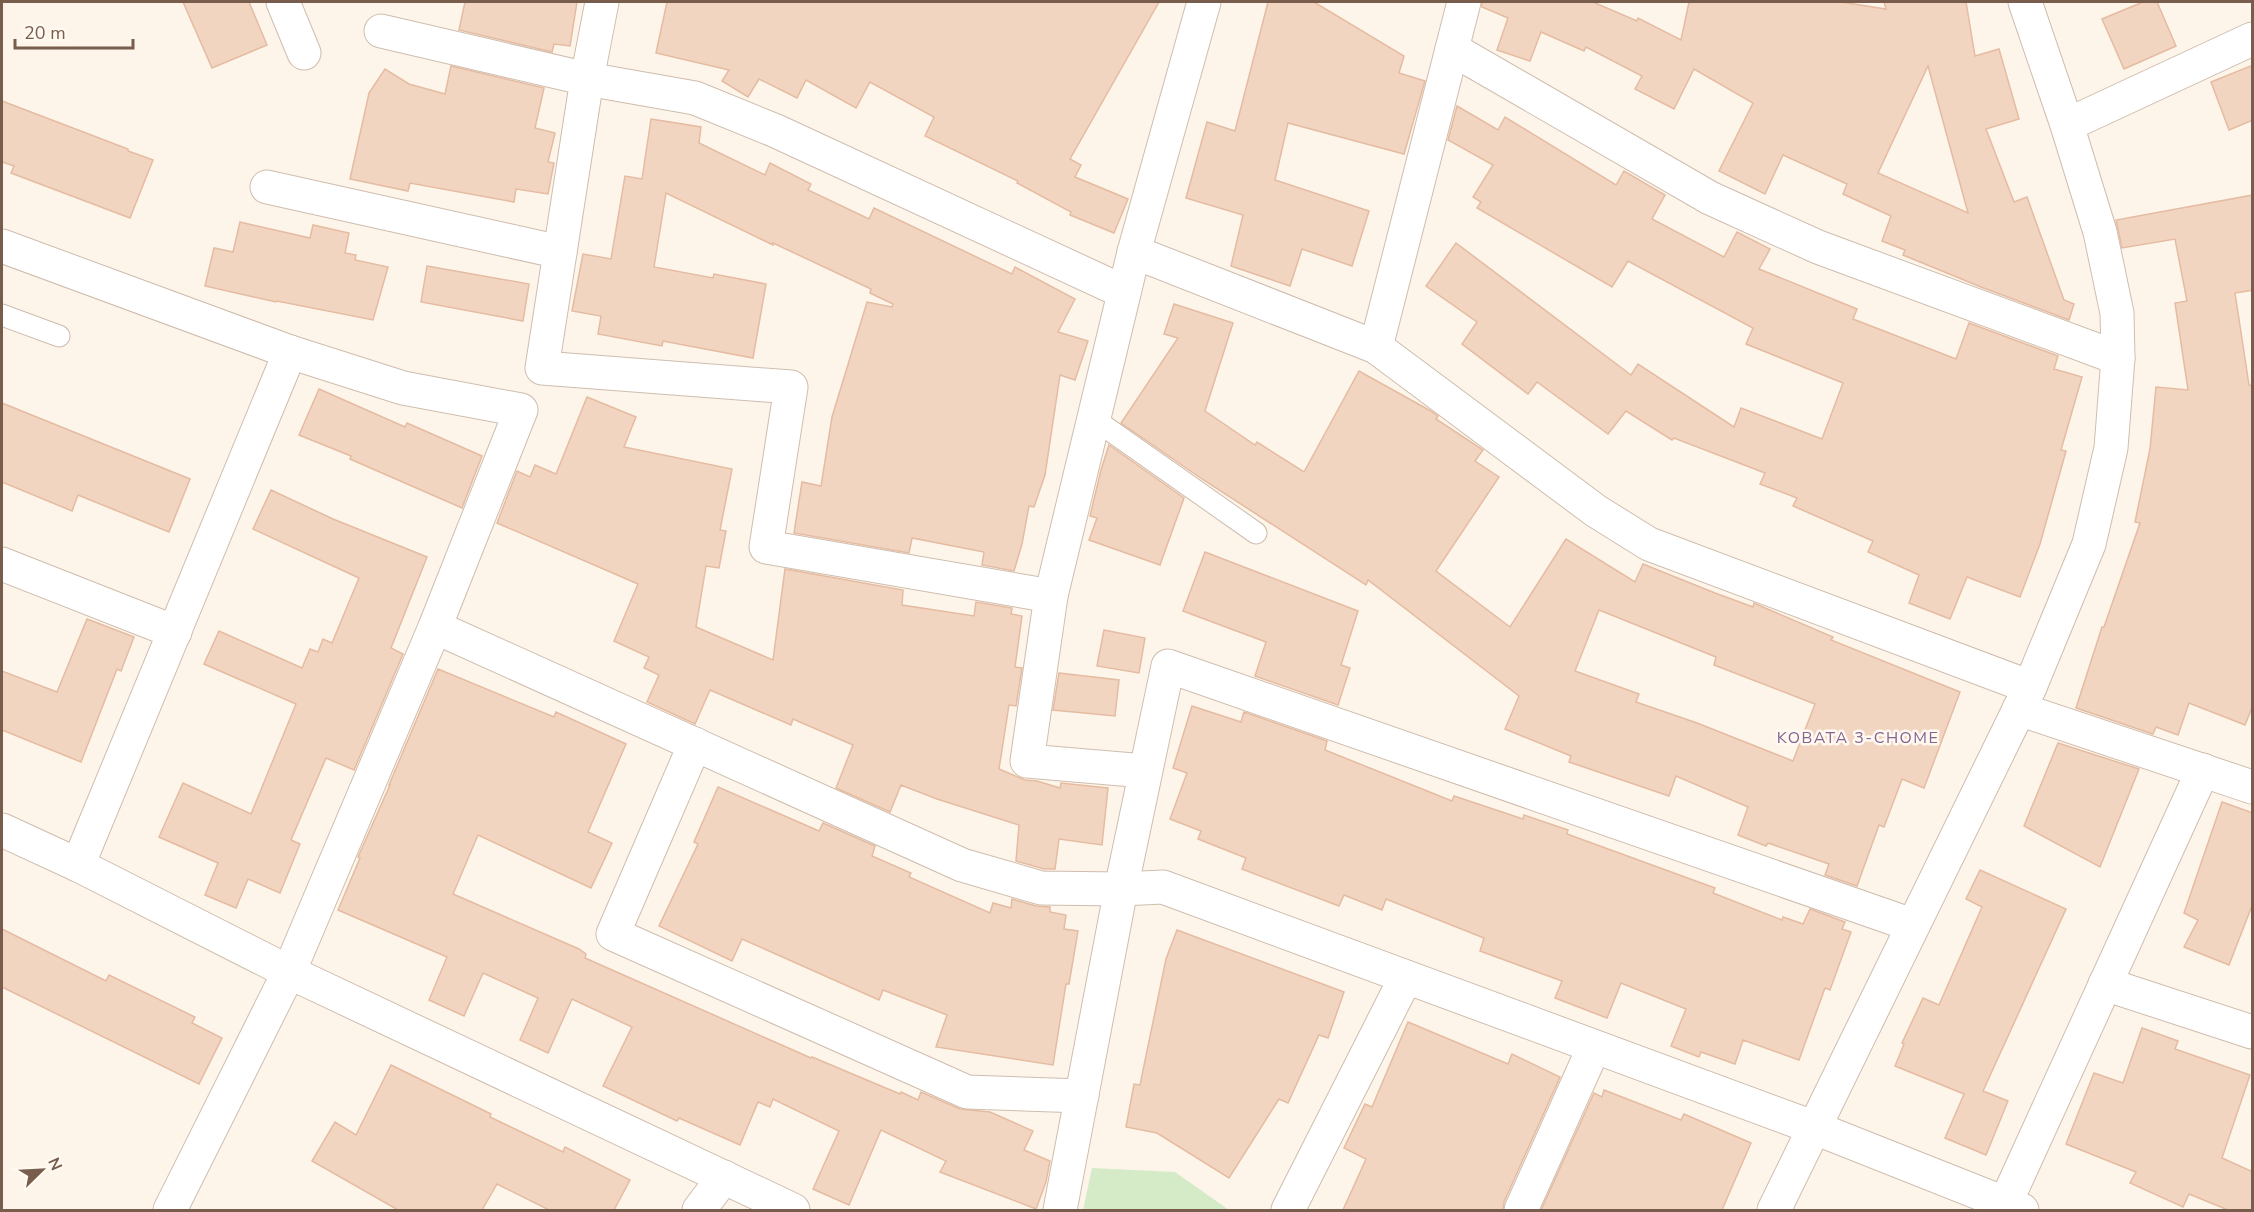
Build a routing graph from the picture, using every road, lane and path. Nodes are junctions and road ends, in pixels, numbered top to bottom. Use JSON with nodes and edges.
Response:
{"nodes":[{"id":1,"x":283,"y":2,"type":"edge"},
{"id":2,"x":602,"y":2,"type":"edge"},
{"id":3,"x":1203,"y":2,"type":"edge"},
{"id":4,"x":1464,"y":2,"type":"edge"},
{"id":5,"x":2025,"y":2,"type":"edge"},
{"id":6,"x":381,"y":31,"type":"dead end"},
{"id":7,"x":2253,"y":39,"type":"edge"},
{"id":8,"x":1452,"y":49,"type":"junction"},
{"id":9,"x":304,"y":53,"type":"dead end"},
{"id":10,"x":587,"y":79,"type":"junction"},
{"id":11,"x":2067,"y":125,"type":"junction"},
{"id":12,"x":267,"y":187,"type":"dead end"},
{"id":13,"x":2,"y":246,"type":"edge"},
{"id":14,"x":560,"y":252,"type":"junction"},
{"id":15,"x":1134,"y":252,"type":"junction"},
{"id":16,"x":1124,"y":291,"type":"junction"},
{"id":17,"x":2,"y":315,"type":"edge"},
{"id":18,"x":59,"y":336,"type":"dead end"},
{"id":19,"x":1376,"y":347,"type":"junction"},
{"id":20,"x":290,"y":352,"type":"junction"},
{"id":21,"x":2118,"y":358,"type":"junction"},
{"id":22,"x":1094,"y":419,"type":"junction"},
{"id":23,"x":1256,"y":533,"type":"dead end"},
{"id":24,"x":2,"y":564,"type":"edge"},
{"id":25,"x":1051,"y":597,"type":"junction"},
{"id":26,"x":435,"y":627,"type":"junction"},
{"id":27,"x":175,"y":633,"type":"junction"},
{"id":28,"x":2024,"y":698,"type":"junction"},
{"id":29,"x":695,"y":744,"type":"junction"},
{"id":30,"x":2203,"y":770,"type":"junction"},
{"id":31,"x":1145,"y":771,"type":"junction"},
{"id":32,"x":2250,"y":781,"type":"edge"},
{"id":33,"x":2,"y":830,"type":"edge"},
{"id":34,"x":78,"y":866,"type":"junction"},
{"id":35,"x":1121,"y":889,"type":"junction"},
{"id":36,"x":1912,"y":926,"type":"junction"},
{"id":37,"x":289,"y":972,"type":"junction"},
{"id":38,"x":1406,"y":977,"type":"junction"},
{"id":39,"x":2105,"y":984,"type":"junction"},
{"id":40,"x":2253,"y":1032,"type":"edge"},
{"id":41,"x":1594,"y":1047,"type":"junction"},
{"id":42,"x":1082,"y":1096,"type":"junction"},
{"id":43,"x":1815,"y":1128,"type":"junction"},
{"id":44,"x":724,"y":1177,"type":"junction"},
{"id":45,"x":2013,"y":1207,"type":"edge"},
{"id":46,"x":170,"y":1210,"type":"edge"},
{"id":47,"x":699,"y":1210,"type":"edge"},
{"id":48,"x":794,"y":1210,"type":"edge"},
{"id":49,"x":1060,"y":1210,"type":"edge"},
{"id":50,"x":1288,"y":1210,"type":"edge"},
{"id":51,"x":1521,"y":1210,"type":"edge"},
{"id":52,"x":1774,"y":1210,"type":"edge"}],
"edges":[{"from":1,"to":9,"type":"street"},
{"from":2,"to":10,"type":"street"},
{"from":3,"to":15,"type":"street"},
{"from":4,"to":8,"type":"street"},
{"from":5,"to":11,"type":"street"},
{"from":6,"to":10,"type":"street"},
{"from":7,"to":11,"type":"street"},
{"from":8,"to":19,"type":"street"},
{"from":8,"to":21,"type":"street"},
{"from":10,"to":14,"type":"street"},
{"from":10,"to":16,"type":"street"},
{"from":11,"to":21,"type":"street"},
{"from":12,"to":14,"type":"street"},
{"from":13,"to":20,"type":"street"},
{"from":14,"to":25,"type":"street"},
{"from":15,"to":16,"type":"street"},
{"from":15,"to":19,"type":"street"},
{"from":16,"to":22,"type":"street"},
{"from":17,"to":18,"type":"lane"},
{"from":19,"to":28,"type":"street"},
{"from":20,"to":26,"type":"street"},
{"from":20,"to":27,"type":"street"},
{"from":21,"to":28,"type":"street"},
{"from":22,"to":23,"type":"lane"},
{"from":22,"to":25,"type":"street"},
{"from":24,"to":27,"type":"street"},
{"from":25,"to":31,"type":"street"},
{"from":26,"to":29,"type":"street"},
{"from":26,"to":37,"type":"street"},
{"from":27,"to":34,"type":"street"},
{"from":28,"to":30,"type":"street"},
{"from":28,"to":36,"type":"street"},
{"from":29,"to":35,"type":"street"},
{"from":29,"to":42,"type":"street"},
{"from":30,"to":32,"type":"street"},
{"from":30,"to":39,"type":"street"},
{"from":31,"to":35,"type":"street"},
{"from":31,"to":36,"type":"street"},
{"from":33,"to":34,"type":"street"},
{"from":34,"to":37,"type":"street"},
{"from":35,"to":38,"type":"street"},
{"from":35,"to":42,"type":"street"},
{"from":36,"to":43,"type":"street"},
{"from":37,"to":44,"type":"street"},
{"from":37,"to":46,"type":"street"},
{"from":38,"to":41,"type":"street"},
{"from":38,"to":50,"type":"street"},
{"from":39,"to":40,"type":"street"},
{"from":39,"to":45,"type":"street"},
{"from":41,"to":43,"type":"street"},
{"from":41,"to":51,"type":"street"},
{"from":42,"to":49,"type":"street"},
{"from":43,"to":45,"type":"street"},
{"from":43,"to":52,"type":"street"},
{"from":44,"to":47,"type":"street"},
{"from":44,"to":48,"type":"street"}]}
